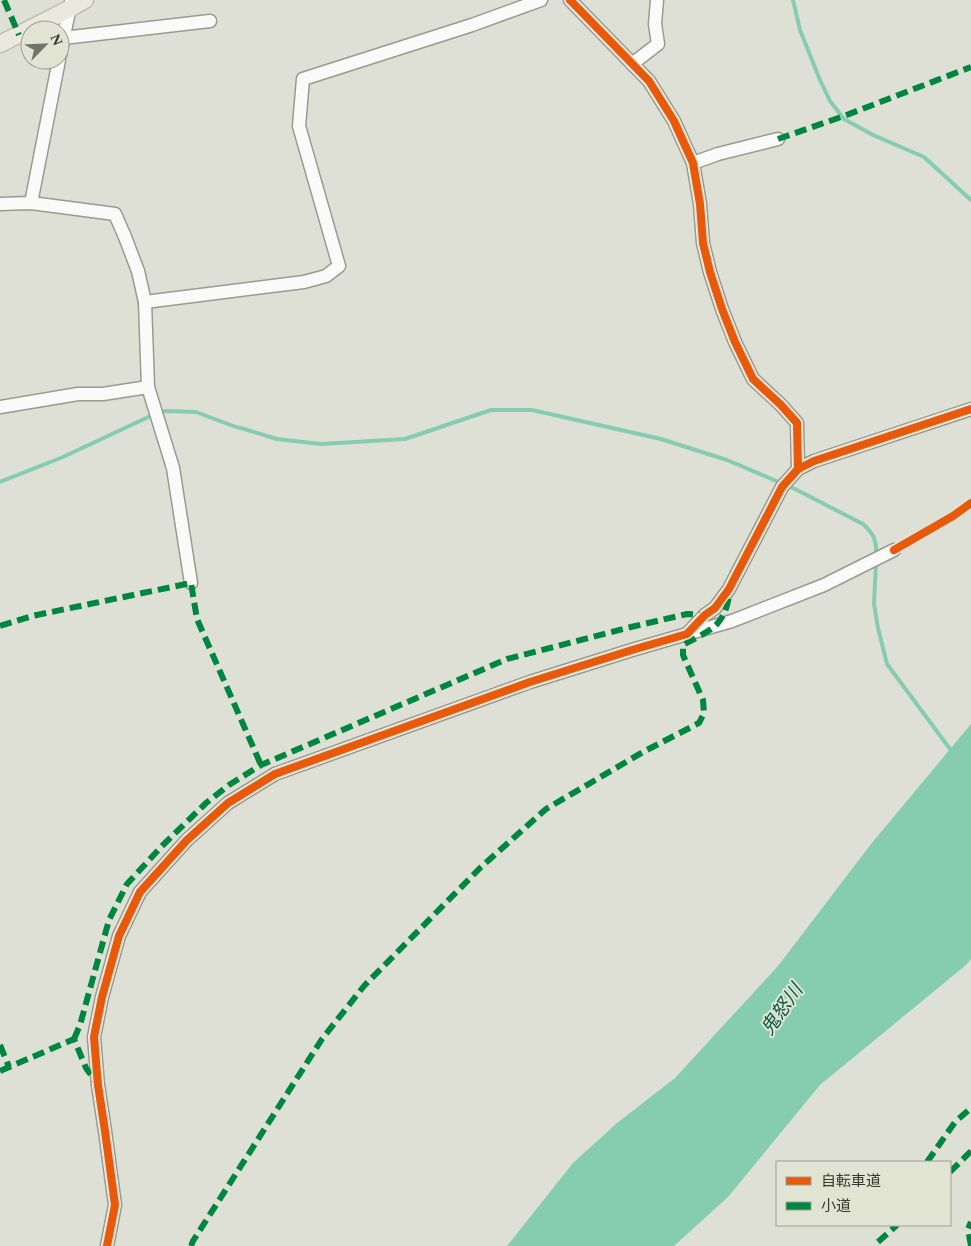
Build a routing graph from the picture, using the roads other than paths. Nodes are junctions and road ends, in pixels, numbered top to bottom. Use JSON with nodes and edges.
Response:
{"nodes":[{"id":1,"x":84,"y":0,"type":"edge"},
{"id":2,"x":541,"y":0,"type":"edge"},
{"id":3,"x":570,"y":0,"type":"edge"},
{"id":4,"x":657,"y":0,"type":"edge"},
{"id":5,"x":70,"y":5,"type":"edge"},
{"id":6,"x":67,"y":20,"type":"edge"},
{"id":7,"x":210,"y":21,"type":"dead end"},
{"id":8,"x":70,"y":37,"type":"edge"},
{"id":9,"x":0,"y":44,"type":"edge"},
{"id":10,"x":632,"y":64,"type":"junction"},
{"id":11,"x":57,"y":70,"type":"edge"},
{"id":12,"x":778,"y":139,"type":"dead end"},
{"id":13,"x":693,"y":163,"type":"junction"},
{"id":14,"x":31,"y":203,"type":"junction"},
{"id":15,"x":0,"y":204,"type":"edge"},
{"id":16,"x":145,"y":302,"type":"junction"},
{"id":17,"x":148,"y":387,"type":"junction"},
{"id":18,"x":0,"y":407,"type":"edge"},
{"id":19,"x":971,"y":408,"type":"edge"},
{"id":20,"x":798,"y":469,"type":"junction"},
{"id":21,"x":894,"y":550,"type":"dead end"},
{"id":22,"x":191,"y":583,"type":"dead end"},
{"id":23,"x":687,"y":634,"type":"junction"},
{"id":24,"x":107,"y":1246,"type":"edge"}],
"edges":[{"from":1,"to":5,"type":"main road"},
{"from":2,"to":16,"type":"street"},
{"from":3,"to":10,"type":"street"},
{"from":4,"to":10,"type":"street"},
{"from":5,"to":6,"type":"street"},
{"from":5,"to":9,"type":"main road"},
{"from":7,"to":8,"type":"street"},
{"from":10,"to":13,"type":"street"},
{"from":11,"to":14,"type":"street"},
{"from":12,"to":13,"type":"street"},
{"from":13,"to":20,"type":"street"},
{"from":14,"to":15,"type":"street"},
{"from":14,"to":16,"type":"street"},
{"from":16,"to":17,"type":"street"},
{"from":17,"to":18,"type":"street"},
{"from":17,"to":22,"type":"street"},
{"from":19,"to":20,"type":"street"},
{"from":20,"to":23,"type":"street"},
{"from":21,"to":23,"type":"street"},
{"from":23,"to":24,"type":"street"}]}
